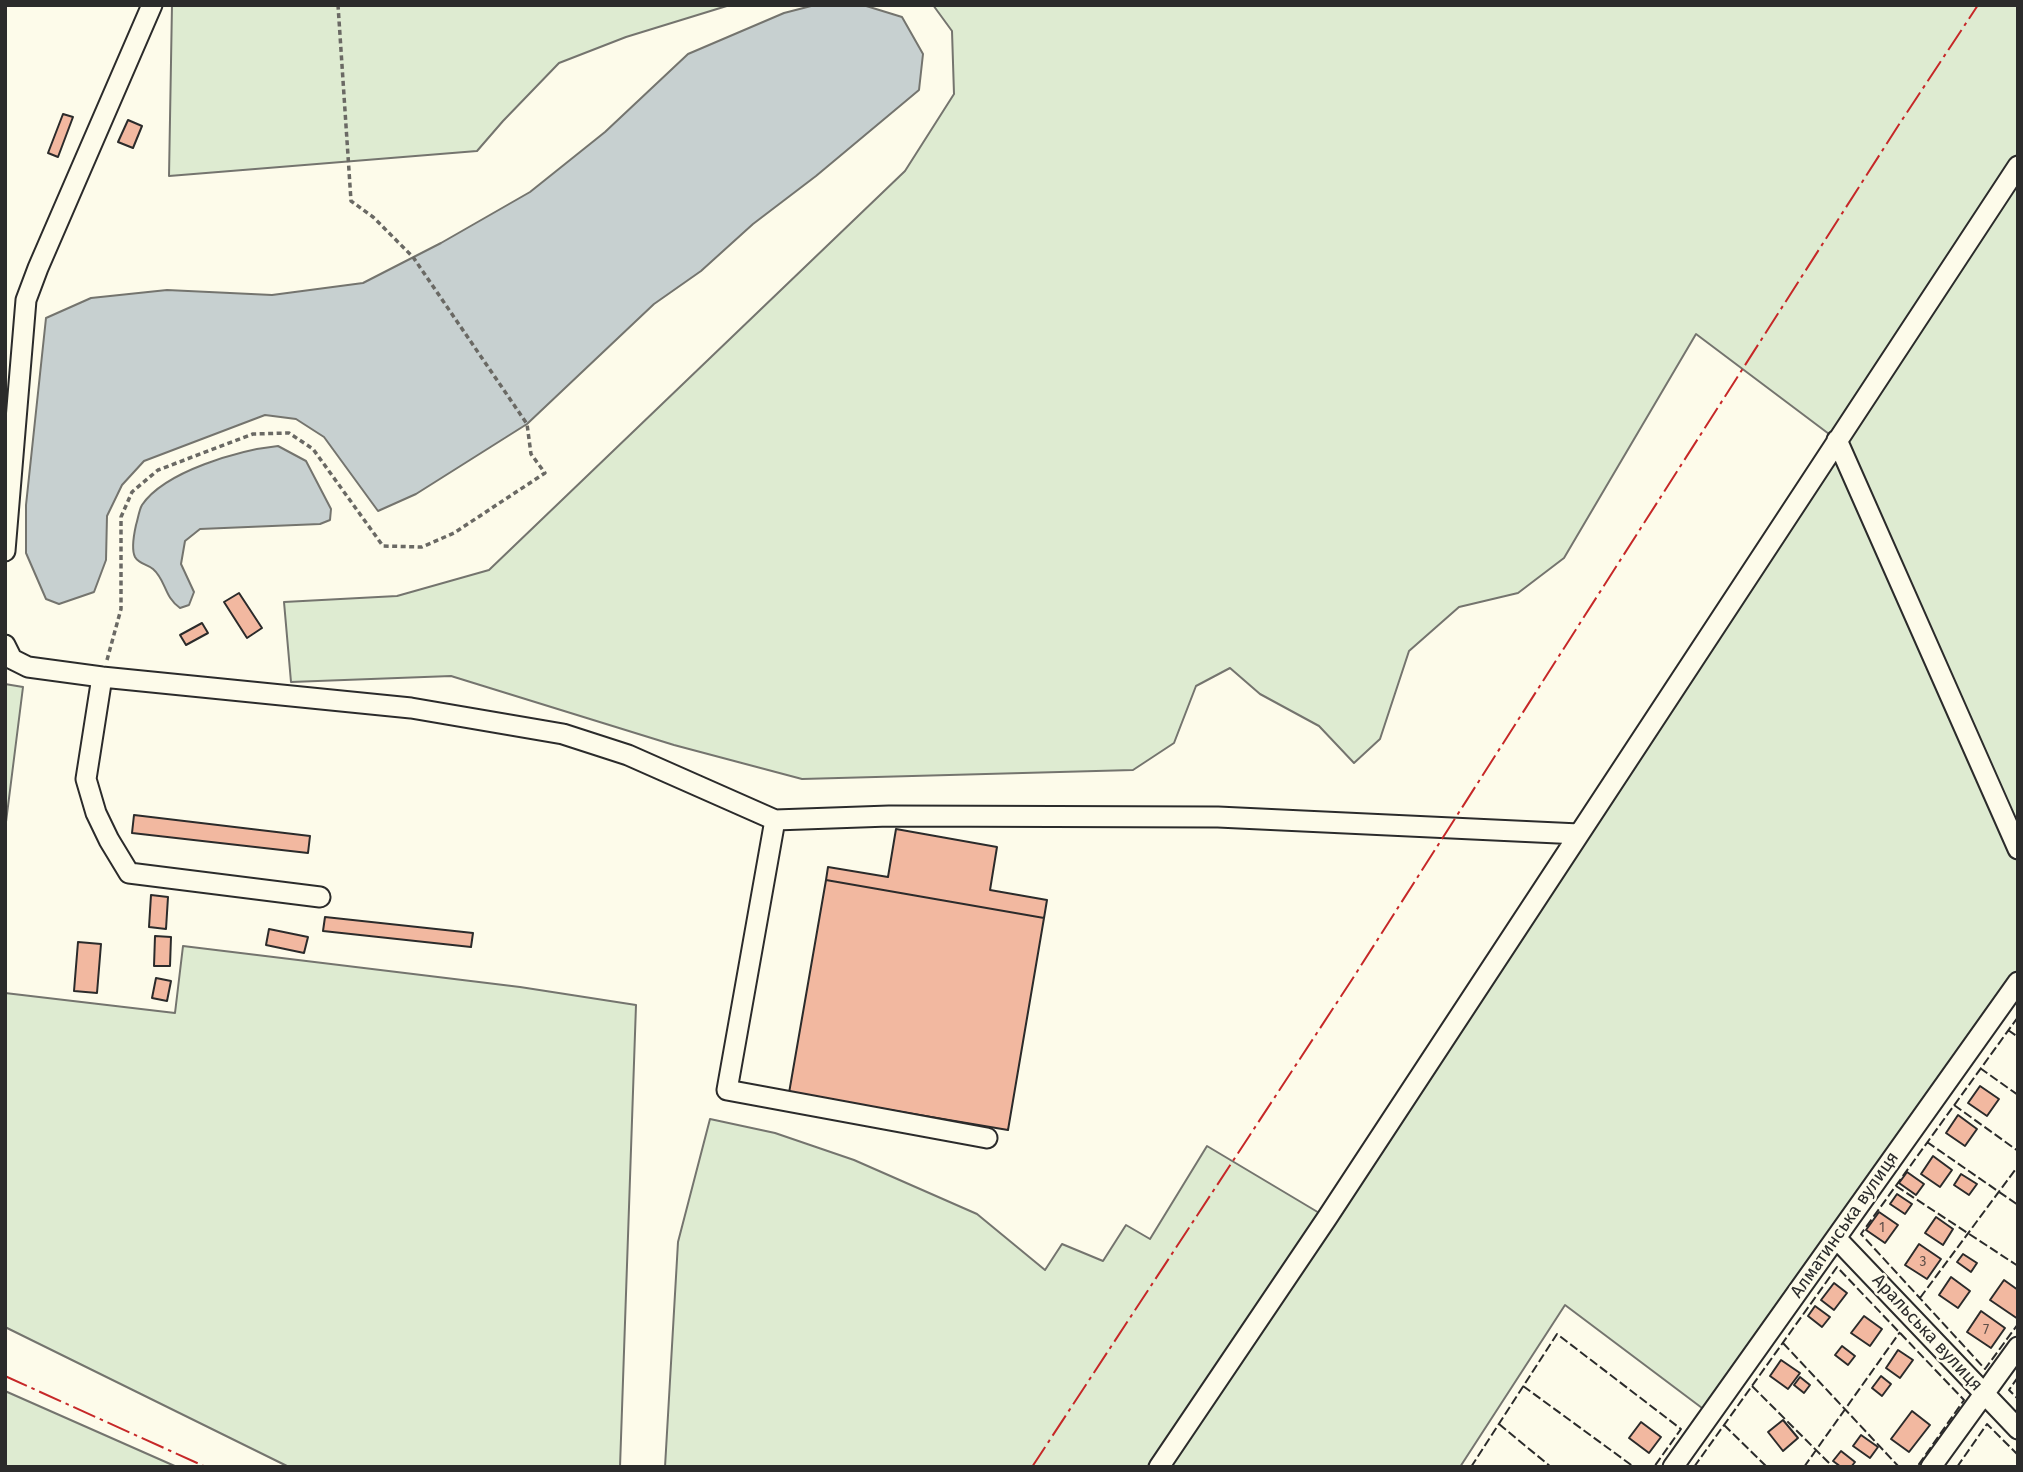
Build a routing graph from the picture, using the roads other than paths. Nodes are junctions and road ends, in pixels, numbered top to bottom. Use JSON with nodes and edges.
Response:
{"nodes":[{"id":1,"x":152,"y":5,"type":"edge"},
{"id":2,"x":2018,"y":166,"type":"edge"},
{"id":3,"x":1837,"y":440,"type":"junction"},
{"id":4,"x":5,"y":551,"type":"edge"},
{"id":5,"x":5,"y":645,"type":"edge"},
{"id":6,"x":102,"y":677,"type":"junction"},
{"id":7,"x":775,"y":820,"type":"junction"},
{"id":8,"x":1579,"y":834,"type":"junction"},
{"id":9,"x":2018,"y":849,"type":"edge"},
{"id":10,"x":320,"y":897,"type":"dead end"},
{"id":11,"x":2018,"y":982,"type":"edge"},
{"id":12,"x":987,"y":1138,"type":"dead end"},
{"id":13,"x":1836,"y":1238,"type":"junction"},
{"id":14,"x":2018,"y":1347,"type":"edge"},
{"id":15,"x":1984,"y":1393,"type":"junction"},
{"id":16,"x":2018,"y":1429,"type":"edge"},
{"id":17,"x":1159,"y":1467,"type":"edge"},
{"id":18,"x":1673,"y":1467,"type":"edge"},
{"id":19,"x":1931,"y":1467,"type":"edge"}],
"edges":[{"from":1,"to":4,"type":"street"},
{"from":2,"to":3,"type":"street"},
{"from":3,"to":8,"type":"street"},
{"from":3,"to":9,"type":"street"},
{"from":5,"to":6,"type":"street"},
{"from":6,"to":7,"type":"street"},
{"from":6,"to":10,"type":"street"},
{"from":7,"to":8,"type":"street"},
{"from":7,"to":12,"type":"street"},
{"from":8,"to":17,"type":"street"},
{"from":11,"to":13,"type":"street","name":"Алматинська вулиця"},
{"from":13,"to":15,"type":"street","name":"Аральська вулиця"},
{"from":13,"to":18,"type":"street","name":"Алматинська вулиця"},
{"from":14,"to":15,"type":"street"},
{"from":15,"to":16,"type":"street","name":"Аральська вулиця"},
{"from":15,"to":19,"type":"street"}]}
